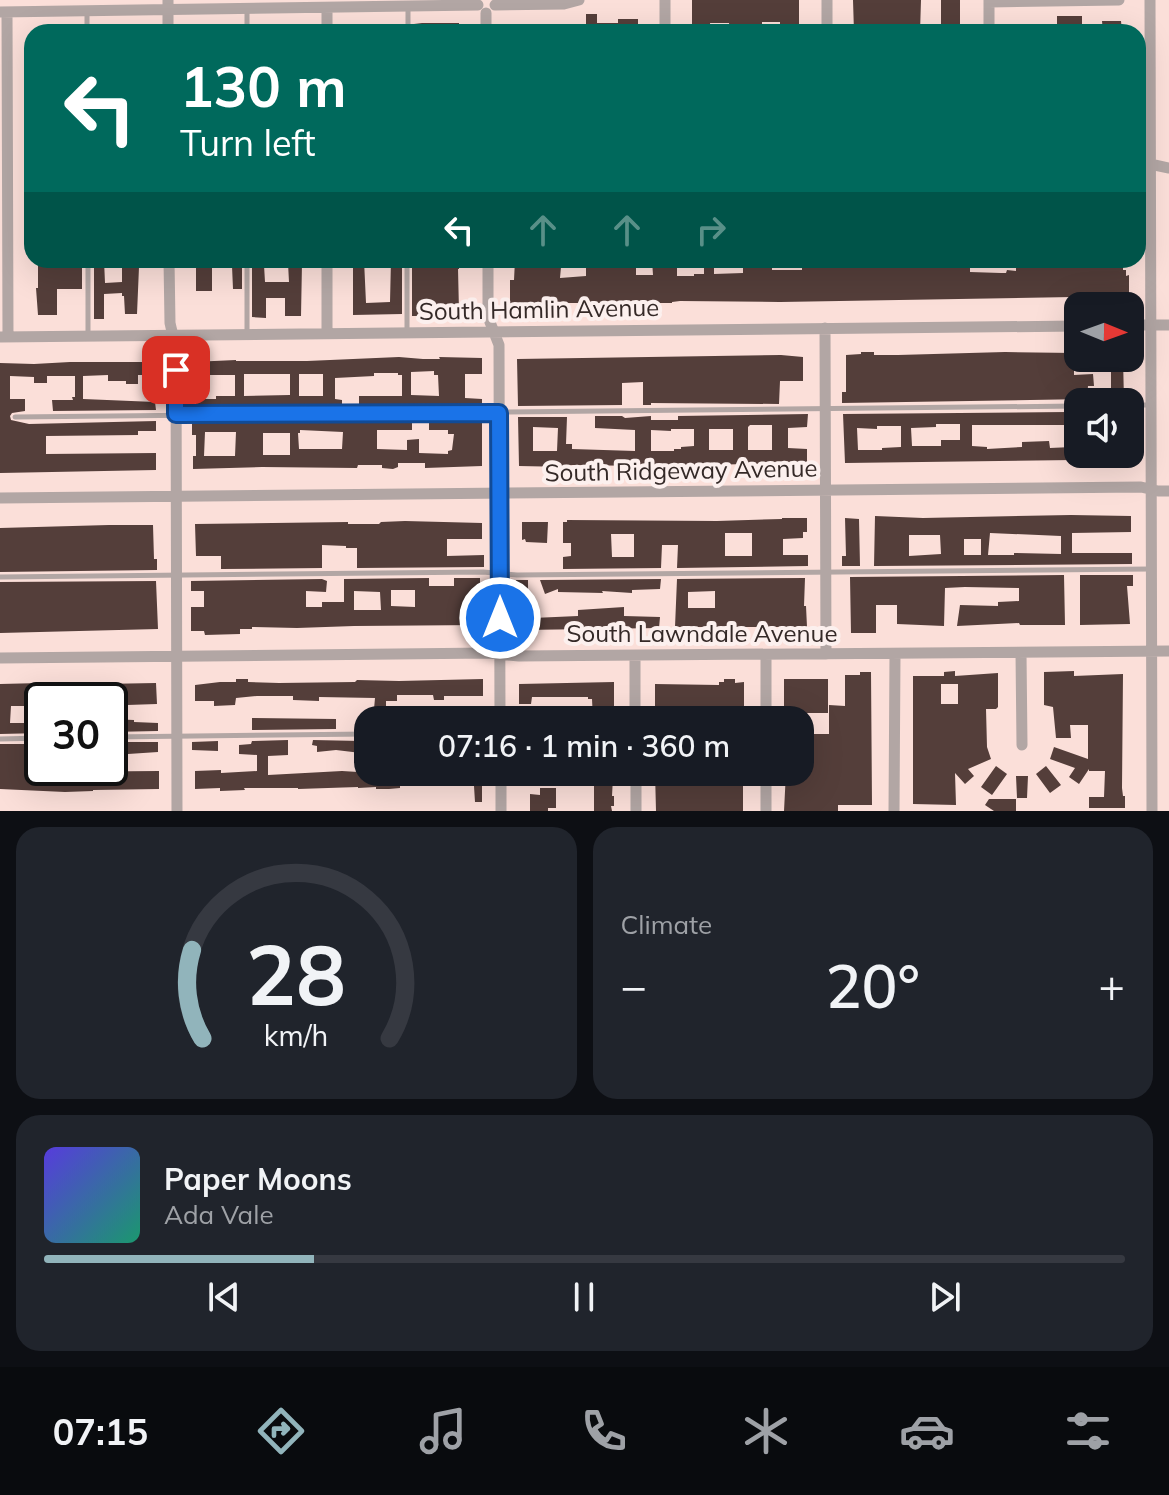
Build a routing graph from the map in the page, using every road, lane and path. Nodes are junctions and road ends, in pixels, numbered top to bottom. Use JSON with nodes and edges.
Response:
{"nodes":[{"id":1,"x":579,"y":0,"type":"edge"},
{"id":2,"x":665,"y":0,"type":"edge"},
{"id":3,"x":827,"y":0,"type":"edge"},
{"id":4,"x":1119,"y":0,"type":"edge"},
{"id":5,"x":1150,"y":0,"type":"edge"},
{"id":6,"x":989,"y":1,"type":"edge"},
{"id":7,"x":168,"y":5,"type":"edge"},
{"id":8,"x":487,"y":5,"type":"edge"},
{"id":9,"x":408,"y":6,"type":"junction"},
{"id":10,"x":327,"y":8,"type":"junction"},
{"id":11,"x":247,"y":9,"type":"junction"},
{"id":12,"x":87,"y":11,"type":"junction"},
{"id":13,"x":4,"y":12,"type":"edge"},
{"id":14,"x":87,"y":24,"type":"edge"},
{"id":15,"x":247,"y":24,"type":"edge"},
{"id":16,"x":327,"y":24,"type":"edge"},
{"id":17,"x":408,"y":24,"type":"edge"},
{"id":18,"x":665,"y":24,"type":"edge"},
{"id":19,"x":827,"y":24,"type":"edge"},
{"id":20,"x":989,"y":24,"type":"edge"},
{"id":21,"x":1146,"y":109,"type":"edge"},
{"id":22,"x":1146,"y":164,"type":"edge"},
{"id":23,"x":1169,"y":168,"type":"edge"},
{"id":24,"x":1146,"y":210,"type":"edge"},
{"id":25,"x":88,"y":268,"type":"edge"},
{"id":26,"x":169,"y":268,"type":"edge"},
{"id":27,"x":247,"y":268,"type":"edge"},
{"id":28,"x":327,"y":268,"type":"edge"},
{"id":29,"x":407,"y":268,"type":"edge"},
{"id":30,"x":488,"y":268,"type":"edge"},
{"id":31,"x":1144,"y":325,"type":"edge"},
{"id":32,"x":1151,"y":325,"type":"junction"},
{"id":33,"x":1169,"y":325,"type":"edge"},
{"id":34,"x":1064,"y":326,"type":"edge"},
{"id":35,"x":825,"y":328,"type":"junction"},
{"id":36,"x":407,"y":332,"type":"junction"},
{"id":37,"x":494,"y":332,"type":"junction"},
{"id":38,"x":327,"y":333,"type":"junction"},
{"id":39,"x":247,"y":334,"type":"junction"},
{"id":40,"x":173,"y":335,"type":"junction"},
{"id":41,"x":88,"y":336,"type":"junction"},
{"id":42,"x":4,"y":337,"type":"edge"},
{"id":43,"x":1144,"y":405,"type":"edge"},
{"id":44,"x":1151,"y":405,"type":"junction"},
{"id":45,"x":1064,"y":406,"type":"edge"},
{"id":46,"x":826,"y":409,"type":"junction"},
{"id":47,"x":499,"y":413,"type":"junction"},
{"id":48,"x":176,"y":414,"type":"junction"},
{"id":49,"x":15,"y":417,"type":"dead end"},
{"id":50,"x":826,"y":490,"type":"junction"},
{"id":51,"x":1151,"y":490,"type":"junction"},
{"id":52,"x":1169,"y":491,"type":"edge"},
{"id":53,"x":500,"y":494,"type":"junction"},
{"id":54,"x":176,"y":496,"type":"junction"},
{"id":55,"x":0,"y":498,"type":"edge"},
{"id":56,"x":1151,"y":569,"type":"junction"},
{"id":57,"x":500,"y":573,"type":"junction"},
{"id":58,"x":826,"y":573,"type":"junction"},
{"id":59,"x":176,"y":575,"type":"junction"},
{"id":60,"x":0,"y":577,"type":"edge"},
{"id":61,"x":1152,"y":651,"type":"junction"},
{"id":62,"x":1169,"y":651,"type":"edge"},
{"id":63,"x":1021,"y":653,"type":"junction"},
{"id":64,"x":500,"y":654,"type":"junction"},
{"id":65,"x":826,"y":654,"type":"junction"},
{"id":66,"x":895,"y":654,"type":"junction"},
{"id":67,"x":766,"y":655,"type":"junction"},
{"id":68,"x":635,"y":656,"type":"junction"},
{"id":69,"x":176,"y":657,"type":"junction"},
{"id":70,"x":0,"y":658,"type":"edge"},
{"id":71,"x":500,"y":706,"type":"edge"},
{"id":72,"x":635,"y":706,"type":"edge"},
{"id":73,"x":766,"y":706,"type":"edge"},
{"id":74,"x":354,"y":734,"type":"edge"},
{"id":75,"x":177,"y":736,"type":"junction"},
{"id":76,"x":128,"y":737,"type":"edge"},
{"id":77,"x":24,"y":738,"type":"edge"},
{"id":78,"x":0,"y":739,"type":"edge"},
{"id":79,"x":1022,"y":745,"type":"dead end"},
{"id":80,"x":501,"y":786,"type":"edge"},
{"id":81,"x":636,"y":786,"type":"edge"},
{"id":82,"x":766,"y":786,"type":"edge"},
{"id":83,"x":177,"y":811,"type":"edge"},
{"id":84,"x":501,"y":811,"type":"edge"},
{"id":85,"x":636,"y":811,"type":"edge"},
{"id":86,"x":766,"y":811,"type":"edge"},
{"id":87,"x":894,"y":811,"type":"edge"},
{"id":88,"x":1152,"y":811,"type":"edge"}],
"edges":[{"from":1,"to":8,"type":"street"},
{"from":2,"to":18,"type":"street"},
{"from":3,"to":19,"type":"street"},
{"from":4,"to":6,"type":"street"},
{"from":5,"to":21,"type":"street"},
{"from":6,"to":20,"type":"street"},
{"from":7,"to":11,"type":"street"},
{"from":7,"to":12,"type":"street"},
{"from":8,"to":9,"type":"street"},
{"from":9,"to":10,"type":"street"},
{"from":9,"to":17,"type":"lane"},
{"from":10,"to":11,"type":"street"},
{"from":10,"to":16,"type":"street"},
{"from":11,"to":15,"type":"lane"},
{"from":12,"to":13,"type":"street"},
{"from":12,"to":14,"type":"lane"},
{"from":13,"to":42,"type":"street"},
{"from":22,"to":23,"type":"street"},
{"from":24,"to":32,"type":"street"},
{"from":25,"to":41,"type":"lane"},
{"from":26,"to":40,"type":"street"},
{"from":27,"to":39,"type":"lane"},
{"from":28,"to":38,"type":"street"},
{"from":29,"to":36,"type":"lane"},
{"from":30,"to":37,"type":"street"},
{"from":31,"to":32,"type":"street"},
{"from":32,"to":33,"type":"street"},
{"from":32,"to":44,"type":"street"},
{"from":34,"to":35,"type":"street","name":"South Hamlin Avenue"},
{"from":35,"to":37,"type":"street","name":"South Hamlin Avenue"},
{"from":35,"to":46,"type":"street"},
{"from":36,"to":37,"type":"street","name":"South Hamlin Avenue"},
{"from":36,"to":38,"type":"street","name":"South Hamlin Avenue"},
{"from":37,"to":47,"type":"street"},
{"from":38,"to":39,"type":"street","name":"South Hamlin Avenue"},
{"from":39,"to":40,"type":"street","name":"South Hamlin Avenue"},
{"from":40,"to":41,"type":"street","name":"South Hamlin Avenue"},
{"from":40,"to":48,"type":"street"},
{"from":41,"to":42,"type":"street","name":"South Hamlin Avenue"},
{"from":43,"to":44,"type":"lane"},
{"from":44,"to":51,"type":"street"},
{"from":45,"to":46,"type":"lane"},
{"from":46,"to":47,"type":"lane"},
{"from":46,"to":50,"type":"street"},
{"from":47,"to":48,"type":"lane"},
{"from":47,"to":53,"type":"street"},
{"from":48,"to":49,"type":"lane"},
{"from":48,"to":54,"type":"street"},
{"from":50,"to":51,"type":"street","name":"South Ridgeway Avenue"},
{"from":50,"to":53,"type":"street","name":"South Ridgeway Avenue"},
{"from":50,"to":58,"type":"street"},
{"from":51,"to":52,"type":"street","name":"South Ridgeway Avenue"},
{"from":51,"to":56,"type":"street"},
{"from":53,"to":54,"type":"street","name":"South Ridgeway Avenue"},
{"from":53,"to":57,"type":"street"},
{"from":54,"to":55,"type":"street","name":"South Ridgeway Avenue"},
{"from":54,"to":59,"type":"street"},
{"from":56,"to":58,"type":"lane"},
{"from":56,"to":61,"type":"street"},
{"from":57,"to":58,"type":"lane"},
{"from":57,"to":59,"type":"lane"},
{"from":57,"to":64,"type":"street"},
{"from":58,"to":65,"type":"street"},
{"from":59,"to":60,"type":"lane"},
{"from":59,"to":69,"type":"street"},
{"from":61,"to":62,"type":"street","name":"South Lawndale Avenue"},
{"from":61,"to":63,"type":"street","name":"South Lawndale Avenue"},
{"from":61,"to":88,"type":"street"},
{"from":63,"to":66,"type":"street","name":"South Lawndale Avenue"},
{"from":63,"to":79,"type":"street"},
{"from":64,"to":68,"type":"street","name":"South Lawndale Avenue"},
{"from":64,"to":69,"type":"street","name":"South Lawndale Avenue"},
{"from":64,"to":71,"type":"street"},
{"from":65,"to":66,"type":"street","name":"South Lawndale Avenue"},
{"from":65,"to":67,"type":"street","name":"South Lawndale Avenue"},
{"from":66,"to":87,"type":"street"},
{"from":67,"to":68,"type":"street","name":"South Lawndale Avenue"},
{"from":67,"to":73,"type":"street"},
{"from":68,"to":72,"type":"street"},
{"from":69,"to":70,"type":"street","name":"South Lawndale Avenue"},
{"from":69,"to":75,"type":"street"},
{"from":74,"to":75,"type":"lane"},
{"from":75,"to":76,"type":"lane"},
{"from":75,"to":83,"type":"street"},
{"from":77,"to":78,"type":"lane"},
{"from":80,"to":84,"type":"street"},
{"from":81,"to":85,"type":"street"},
{"from":82,"to":86,"type":"street"}]}
